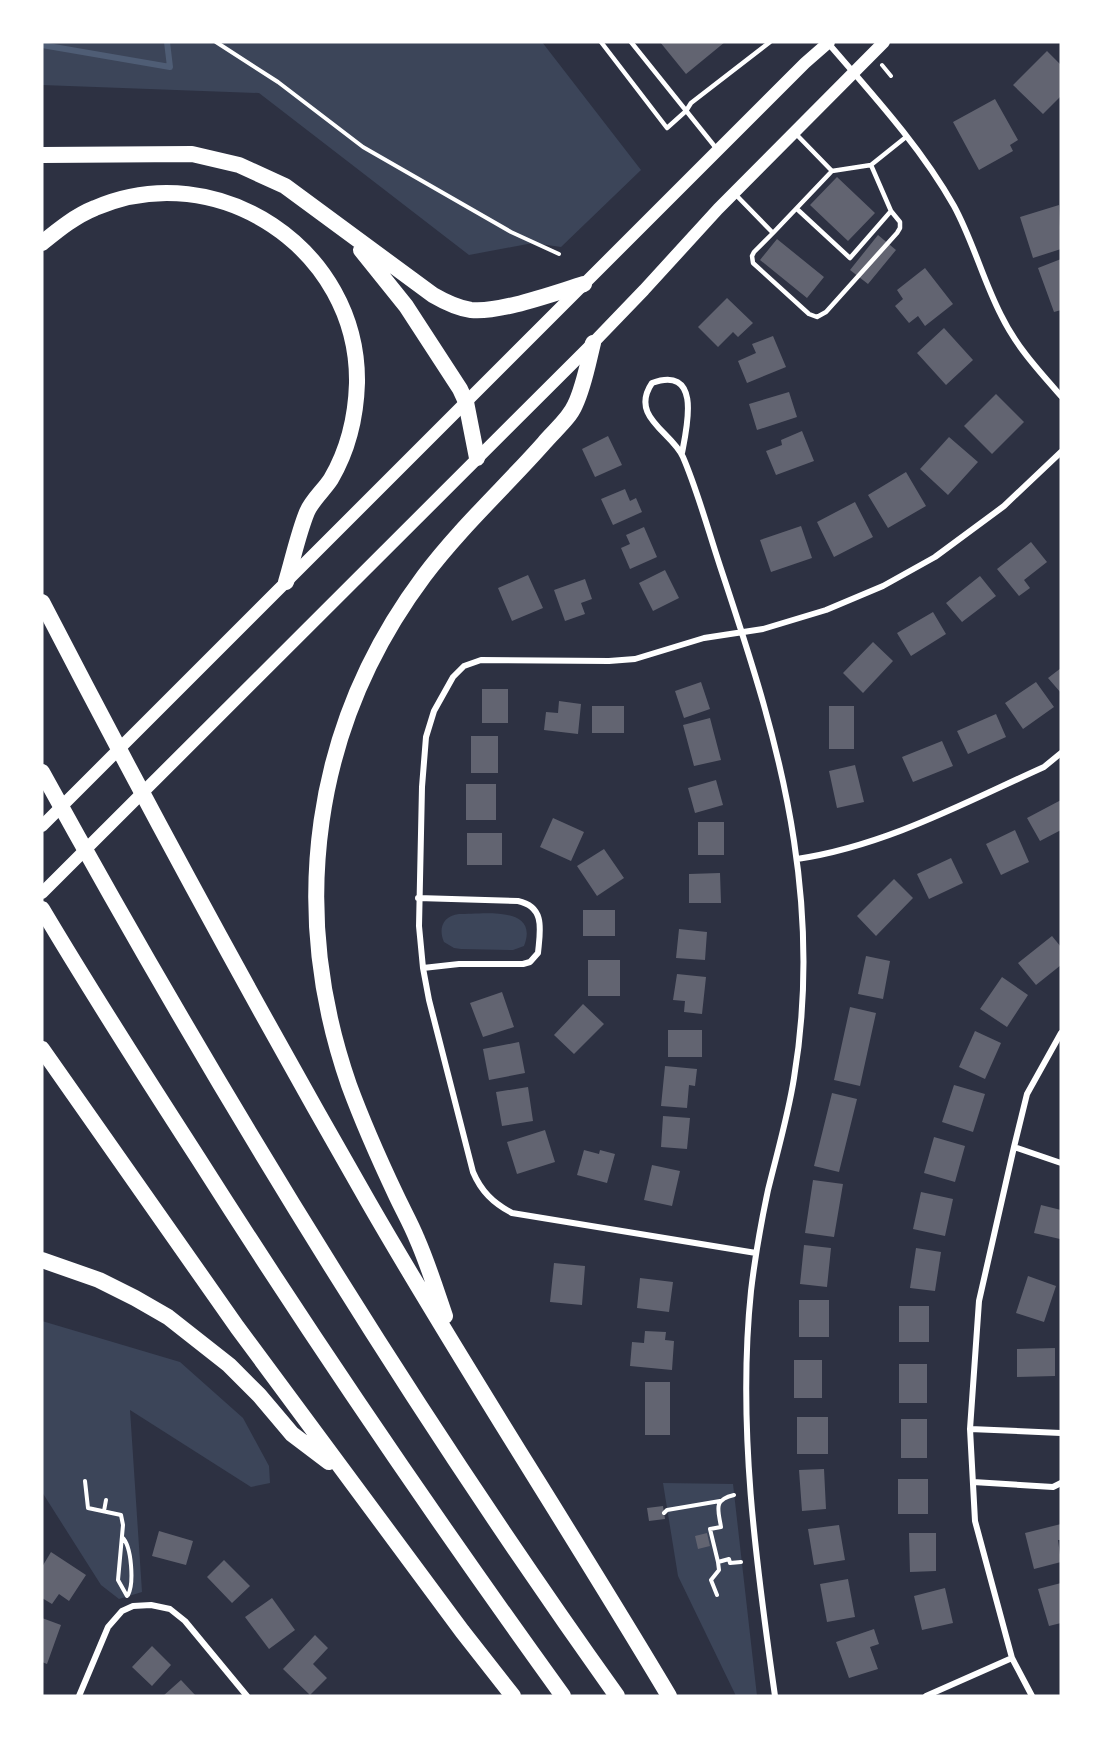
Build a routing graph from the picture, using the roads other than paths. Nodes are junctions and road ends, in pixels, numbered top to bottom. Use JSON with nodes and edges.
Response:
{"nodes":[{"id":1,"x":601,"y":42,"type":"edge"},
{"id":2,"x":631,"y":42,"type":"edge"},
{"id":3,"x":770,"y":42,"type":"edge"},
{"id":4,"x":828,"y":42,"type":"edge"},
{"id":5,"x":884,"y":42,"type":"edge"},
{"id":6,"x":854,"y":73,"type":"junction"},
{"id":7,"x":686,"y":111,"type":"junction"},
{"id":8,"x":795,"y":132,"type":"junction"},
{"id":9,"x":906,"y":136,"type":"junction"},
{"id":10,"x":718,"y":150,"type":"junction"},
{"id":11,"x":42,"y":155,"type":"edge"},
{"id":12,"x":871,"y":165,"type":"junction"},
{"id":13,"x":832,"y":171,"type":"junction"},
{"id":14,"x":734,"y":193,"type":"junction"},
{"id":15,"x":797,"y":209,"type":"junction"},
{"id":16,"x":891,"y":211,"type":"junction"},
{"id":17,"x":773,"y":233,"type":"junction"},
{"id":18,"x":347,"y":234,"type":"junction"},
{"id":19,"x":42,"y":243,"type":"edge"},
{"id":20,"x":584,"y":284,"type":"junction"},
{"id":21,"x":593,"y":342,"type":"junction"},
{"id":22,"x":1061,"y":396,"type":"edge"},
{"id":23,"x":466,"y":402,"type":"junction"},
{"id":24,"x":1061,"y":452,"type":"edge"},
{"id":25,"x":682,"y":453,"type":"junction"},
{"id":26,"x":477,"y":458,"type":"junction"},
{"id":27,"x":286,"y":582,"type":"junction"},
{"id":28,"x":42,"y":602,"type":"edge"},
{"id":29,"x":742,"y":632,"type":"junction"},
{"id":30,"x":1061,"y":753,"type":"edge"},
{"id":31,"x":42,"y":772,"type":"edge"},
{"id":32,"x":42,"y":826,"type":"edge"},
{"id":33,"x":797,"y":859,"type":"junction"},
{"id":34,"x":42,"y":893,"type":"edge"},
{"id":35,"x":418,"y":898,"type":"junction"},
{"id":36,"x":42,"y":909,"type":"edge"},
{"id":37,"x":423,"y":968,"type":"junction"},
{"id":38,"x":1061,"y":1033,"type":"edge"},
{"id":39,"x":42,"y":1049,"type":"edge"},
{"id":40,"x":1014,"y":1147,"type":"junction"},
{"id":41,"x":1061,"y":1163,"type":"edge"},
{"id":42,"x":756,"y":1254,"type":"junction"},
{"id":43,"x":42,"y":1260,"type":"edge"},
{"id":44,"x":457,"y":1350,"type":"junction"},
{"id":45,"x":970,"y":1429,"type":"junction"},
{"id":46,"x":1061,"y":1433,"type":"edge"},
{"id":47,"x":344,"y":1473,"type":"junction"},
{"id":48,"x":973,"y":1482,"type":"junction"},
{"id":49,"x":1061,"y":1484,"type":"edge"},
{"id":50,"x":1012,"y":1658,"type":"junction"},
{"id":51,"x":79,"y":1696,"type":"edge"},
{"id":52,"x":247,"y":1696,"type":"edge"},
{"id":53,"x":513,"y":1696,"type":"edge"},
{"id":54,"x":563,"y":1696,"type":"edge"},
{"id":55,"x":616,"y":1696,"type":"edge"},
{"id":56,"x":669,"y":1696,"type":"edge"},
{"id":57,"x":775,"y":1696,"type":"edge"},
{"id":58,"x":926,"y":1696,"type":"edge"},
{"id":59,"x":1032,"y":1696,"type":"edge"}],
"edges":[{"from":1,"to":7,"type":"lane"},
{"from":2,"to":7,"type":"lane"},
{"from":3,"to":7,"type":"lane"},
{"from":4,"to":6,"type":"street"},
{"from":4,"to":10,"type":"main road"},
{"from":5,"to":6,"type":"main road"},
{"from":6,"to":8,"type":"main road"},
{"from":6,"to":9,"type":"street"},
{"from":7,"to":10,"type":"lane"},
{"from":8,"to":13,"type":"lane"},
{"from":8,"to":14,"type":"main road"},
{"from":9,"to":12,"type":"lane"},
{"from":9,"to":22,"type":"street"},
{"from":10,"to":20,"type":"main road"},
{"from":11,"to":18,"type":"highway"},
{"from":12,"to":13,"type":"lane"},
{"from":12,"to":16,"type":"lane"},
{"from":13,"to":15,"type":"lane"},
{"from":14,"to":17,"type":"lane"},
{"from":14,"to":21,"type":"main road"},
{"from":15,"to":16,"type":"lane"},
{"from":15,"to":17,"type":"lane"},
{"from":16,"to":17,"type":"lane"},
{"from":18,"to":20,"type":"highway"},
{"from":18,"to":23,"type":"highway"},
{"from":19,"to":27,"type":"highway"},
{"from":20,"to":23,"type":"main road"},
{"from":21,"to":26,"type":"main road"},
{"from":21,"to":44,"type":"highway"},
{"from":23,"to":26,"type":"highway"},
{"from":23,"to":27,"type":"main road"},
{"from":24,"to":29,"type":"street"},
{"from":25,"to":25,"type":"street"},
{"from":25,"to":29,"type":"street"},
{"from":26,"to":34,"type":"main road"},
{"from":27,"to":32,"type":"main road"},
{"from":28,"to":44,"type":"highway"},
{"from":29,"to":33,"type":"street"},
{"from":29,"to":35,"type":"street"},
{"from":30,"to":33,"type":"street"},
{"from":31,"to":55,"type":"highway"},
{"from":33,"to":42,"type":"street"},
{"from":35,"to":37,"type":"street"},
{"from":35,"to":37,"type":"street"},
{"from":36,"to":54,"type":"highway"},
{"from":37,"to":42,"type":"street"},
{"from":38,"to":40,"type":"street"},
{"from":39,"to":47,"type":"highway"},
{"from":40,"to":41,"type":"street"},
{"from":40,"to":45,"type":"street"},
{"from":42,"to":57,"type":"street"},
{"from":43,"to":47,"type":"highway"},
{"from":44,"to":56,"type":"highway"},
{"from":45,"to":46,"type":"street"},
{"from":45,"to":48,"type":"street"},
{"from":47,"to":53,"type":"highway"},
{"from":48,"to":49,"type":"street"},
{"from":48,"to":50,"type":"street"},
{"from":50,"to":58,"type":"street"},
{"from":50,"to":59,"type":"street"},
{"from":51,"to":52,"type":"street"}]}
